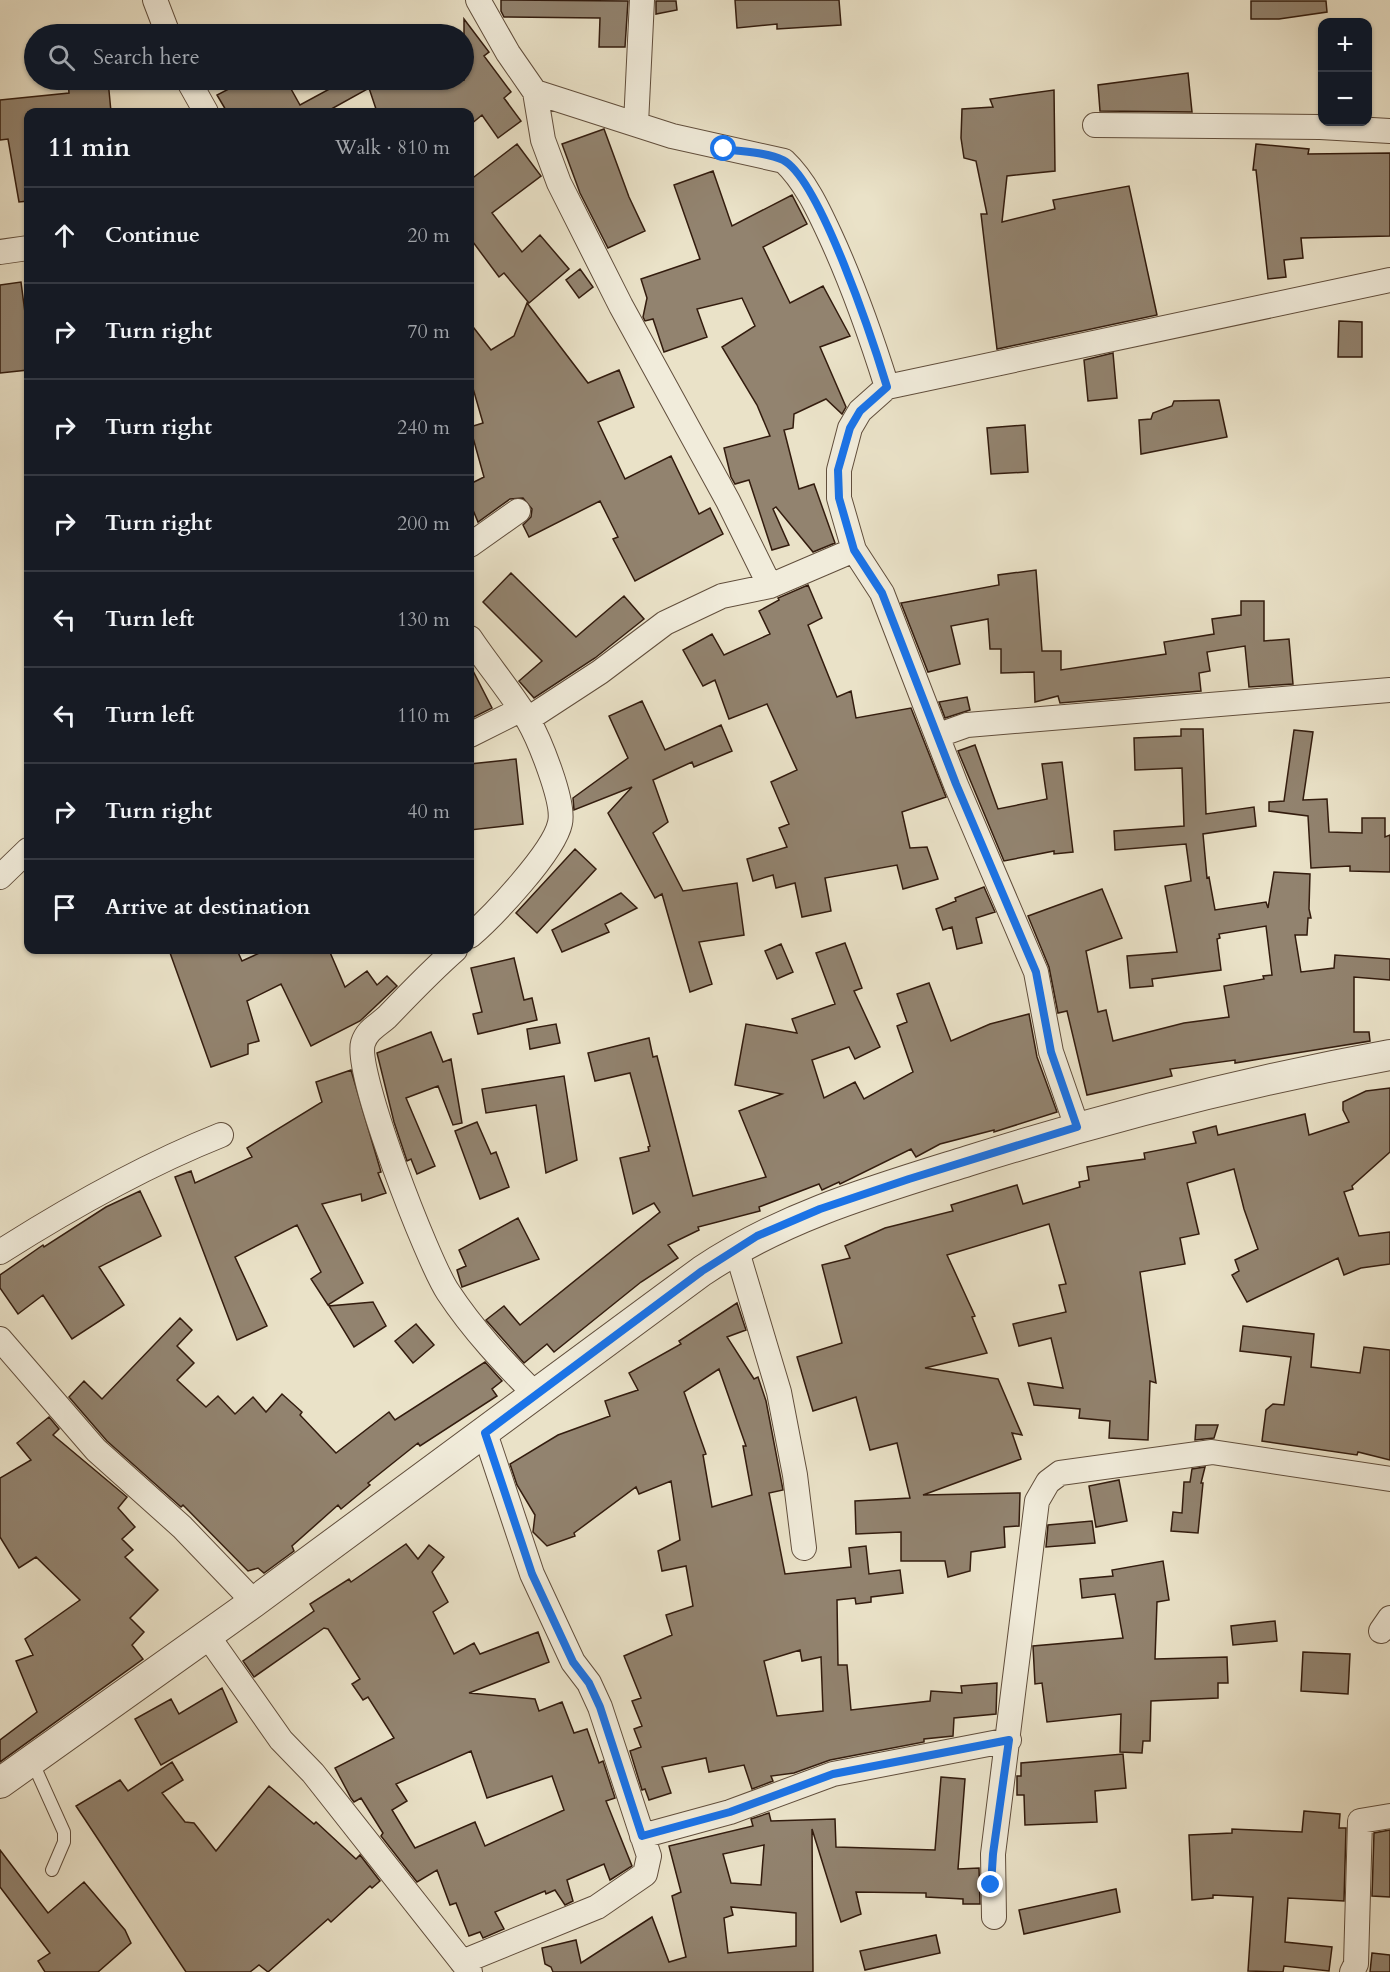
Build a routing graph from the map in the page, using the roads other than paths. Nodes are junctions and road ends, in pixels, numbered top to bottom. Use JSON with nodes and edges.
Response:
{"nodes":[{"id":1,"x":155,"y":0,"type":"edge"},
{"id":2,"x":478,"y":0,"type":"edge"},
{"id":3,"x":642,"y":0,"type":"edge"},
{"id":4,"x":164,"y":24,"type":"edge"},
{"id":5,"x":194,"y":90,"type":"edge"},
{"id":6,"x":535,"y":92,"type":"junction"},
{"id":7,"x":204,"y":108,"type":"edge"},
{"id":8,"x":636,"y":124,"type":"junction"},
{"id":9,"x":1095,"y":125,"type":"dead end"},
{"id":10,"x":1390,"y":131,"type":"edge"},
{"id":11,"x":24,"y":249,"type":"edge"},
{"id":12,"x":0,"y":252,"type":"edge"},
{"id":13,"x":1390,"y":280,"type":"edge"},
{"id":14,"x":887,"y":387,"type":"junction"},
{"id":15,"x":518,"y":511,"type":"dead end"},
{"id":16,"x":474,"y":542,"type":"edge"},
{"id":17,"x":854,"y":550,"type":"junction"},
{"id":18,"x":770,"y":586,"type":"junction"},
{"id":19,"x":474,"y":644,"type":"edge"},
{"id":20,"x":1390,"y":690,"type":"edge"},
{"id":21,"x":524,"y":715,"type":"junction"},
{"id":22,"x":474,"y":734,"type":"edge"},
{"id":23,"x":939,"y":735,"type":"junction"},
{"id":24,"x":24,"y":854,"type":"edge"},
{"id":25,"x":0,"y":877,"type":"edge"},
{"id":26,"x":474,"y":932,"type":"edge"},
{"id":27,"x":451,"y":954,"type":"edge"},
{"id":28,"x":1390,"y":1055,"type":"edge"},
{"id":29,"x":1077,"y":1127,"type":"junction"},
{"id":30,"x":221,"y":1135,"type":"dead end"},
{"id":31,"x":735,"y":1248,"type":"junction"},
{"id":32,"x":0,"y":1252,"type":"edge"},
{"id":33,"x":0,"y":1339,"type":"edge"},
{"id":34,"x":537,"y":1396,"type":"junction"},
{"id":35,"x":485,"y":1433,"type":"junction"},
{"id":36,"x":1390,"y":1479,"type":"edge"},
{"id":37,"x":804,"y":1548,"type":"dead end"},
{"id":38,"x":255,"y":1602,"type":"junction"},
{"id":39,"x":207,"y":1635,"type":"junction"},
{"id":40,"x":1009,"y":1740,"type":"junction"},
{"id":41,"x":32,"y":1761,"type":"junction"},
{"id":42,"x":0,"y":1783,"type":"edge"},
{"id":43,"x":1390,"y":1816,"type":"edge"},
{"id":44,"x":642,"y":1836,"type":"junction"},
{"id":45,"x":52,"y":1870,"type":"dead end"},
{"id":46,"x":994,"y":1917,"type":"dead end"},
{"id":47,"x":466,"y":1967,"type":"edge"},
{"id":48,"x":1352,"y":1972,"type":"edge"}],
"edges":[{"from":1,"to":4,"type":"street"},
{"from":2,"to":6,"type":"street"},
{"from":3,"to":8,"type":"street"},
{"from":5,"to":7,"type":"street"},
{"from":6,"to":8,"type":"street"},
{"from":6,"to":18,"type":"street"},
{"from":8,"to":14,"type":"street"},
{"from":9,"to":10,"type":"street"},
{"from":11,"to":12,"type":"street"},
{"from":13,"to":14,"type":"street"},
{"from":14,"to":17,"type":"street"},
{"from":15,"to":16,"type":"street"},
{"from":17,"to":18,"type":"street"},
{"from":17,"to":23,"type":"street"},
{"from":18,"to":21,"type":"street"},
{"from":19,"to":21,"type":"street"},
{"from":20,"to":23,"type":"street"},
{"from":21,"to":22,"type":"street"},
{"from":21,"to":26,"type":"street"},
{"from":23,"to":29,"type":"street"},
{"from":24,"to":25,"type":"street"},
{"from":27,"to":34,"type":"street"},
{"from":28,"to":29,"type":"street"},
{"from":29,"to":31,"type":"street"},
{"from":30,"to":32,"type":"street"},
{"from":31,"to":34,"type":"street"},
{"from":31,"to":37,"type":"street"},
{"from":33,"to":38,"type":"street"},
{"from":34,"to":35,"type":"street"},
{"from":35,"to":38,"type":"street"},
{"from":35,"to":44,"type":"street"},
{"from":36,"to":40,"type":"street"},
{"from":38,"to":39,"type":"street"},
{"from":39,"to":41,"type":"street"},
{"from":39,"to":47,"type":"street"},
{"from":40,"to":44,"type":"street"},
{"from":40,"to":46,"type":"street"},
{"from":41,"to":42,"type":"street"},
{"from":41,"to":45,"type":"lane"},
{"from":43,"to":48,"type":"street"},
{"from":44,"to":47,"type":"street"}]}
